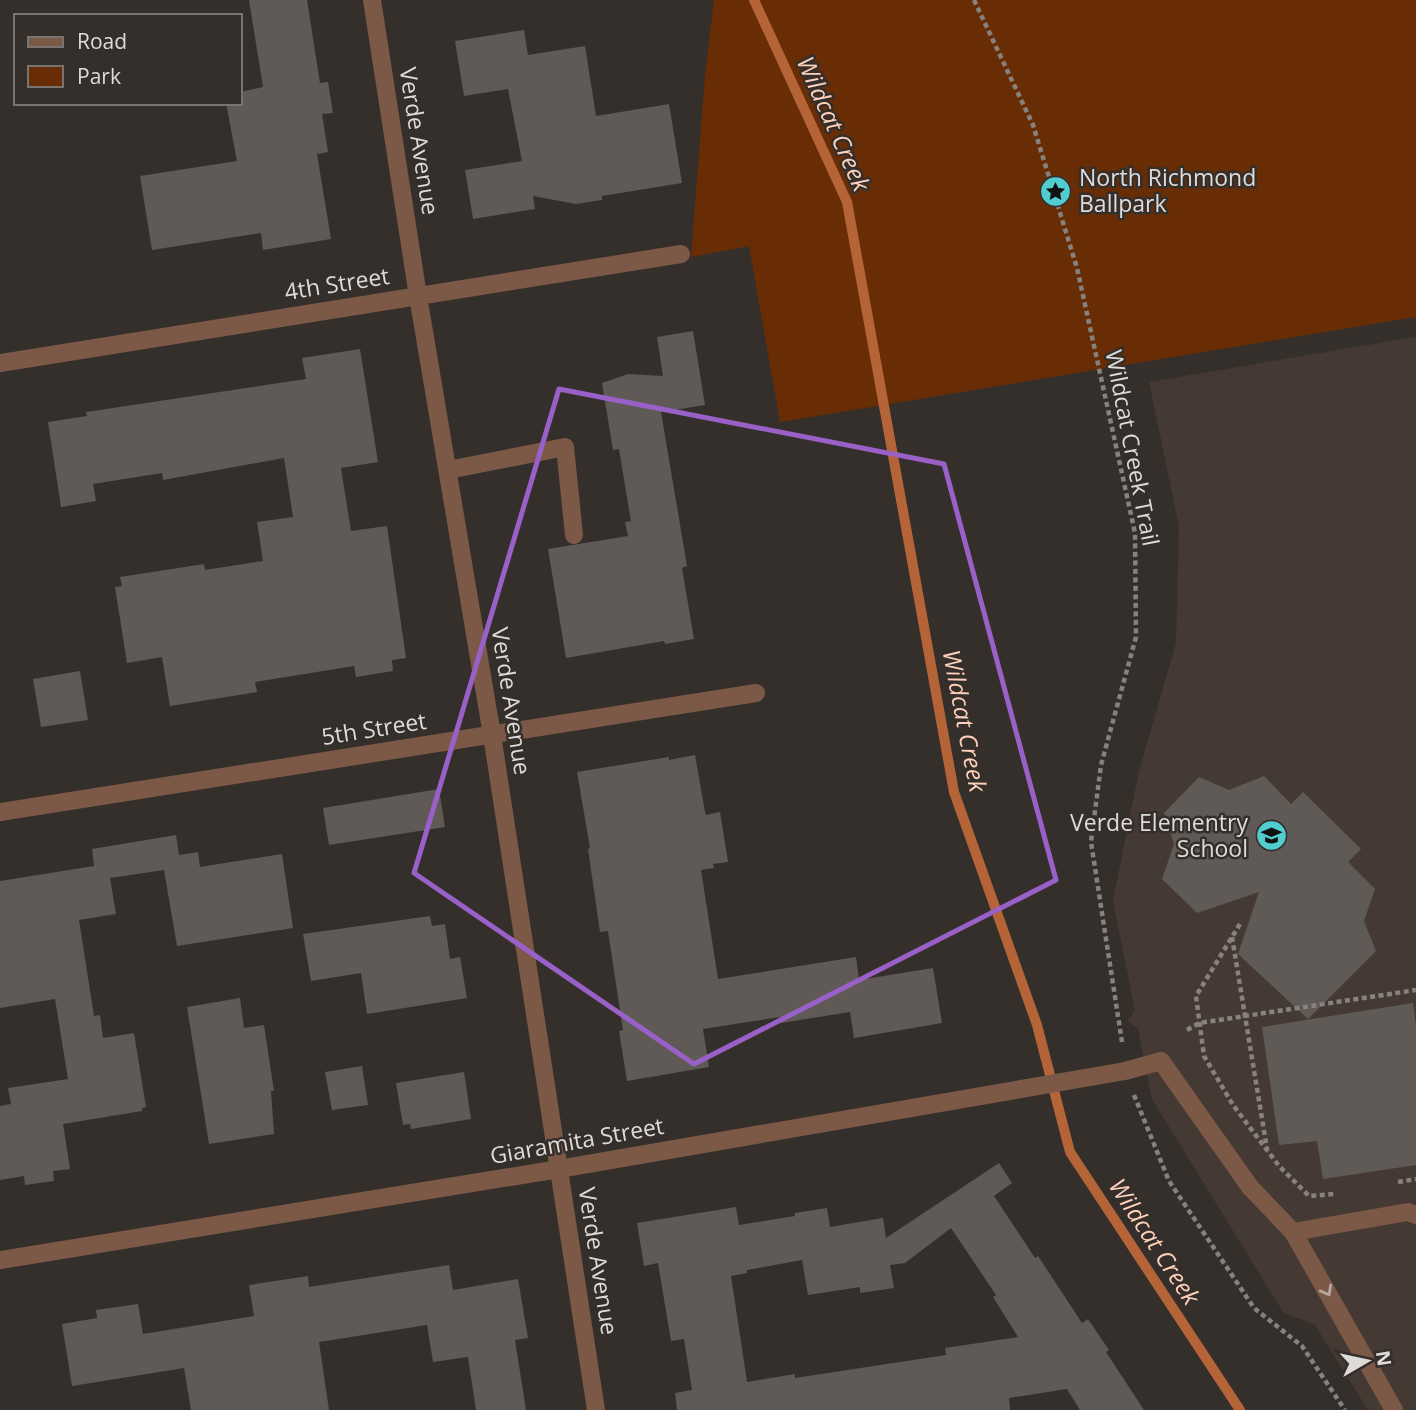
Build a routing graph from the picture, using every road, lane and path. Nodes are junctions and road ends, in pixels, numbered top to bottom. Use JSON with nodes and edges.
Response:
{"nodes":[{"id":1,"x":372,"y":0,"type":"edge"},
{"id":2,"x":974,"y":0,"type":"edge"},
{"id":3,"x":681,"y":254,"type":"dead end"},
{"id":4,"x":418,"y":296,"type":"junction"},
{"id":5,"x":0,"y":363,"type":"edge"},
{"id":6,"x":448,"y":470,"type":"junction"},
{"id":7,"x":574,"y":535,"type":"dead end"},
{"id":8,"x":756,"y":693,"type":"dead end"},
{"id":9,"x":492,"y":735,"type":"junction"},
{"id":10,"x":0,"y":812,"type":"edge"},
{"id":11,"x":1240,"y":924,"type":"dead end"},
{"id":12,"x":1232,"y":936,"type":"junction"},
{"id":13,"x":1416,"y":990,"type":"edge"},
{"id":14,"x":1245,"y":1016,"type":"junction"},
{"id":15,"x":1199,"y":1023,"type":"junction"},
{"id":16,"x":1187,"y":1030,"type":"dead end"},
{"id":17,"x":1122,"y":1042,"type":"dead end"},
{"id":18,"x":1133,"y":1091,"type":"dead end"},
{"id":19,"x":1268,"y":1151,"type":"junction"},
{"id":20,"x":559,"y":1169,"type":"junction"},
{"id":21,"x":1416,"y":1179,"type":"edge"},
{"id":22,"x":1393,"y":1183,"type":"dead end"},
{"id":23,"x":1347,"y":1192,"type":"dead end"},
{"id":24,"x":1416,"y":1214,"type":"edge"},
{"id":25,"x":1293,"y":1232,"type":"junction"},
{"id":26,"x":0,"y":1260,"type":"edge"},
{"id":27,"x":596,"y":1410,"type":"edge"},
{"id":28,"x":1345,"y":1410,"type":"edge"},
{"id":29,"x":1394,"y":1410,"type":"edge"}],
"edges":[{"from":1,"to":4,"type":"street","name":"Verde Avenue"},
{"from":2,"to":17,"type":"path","name":"Wildcat Creek Trail"},
{"from":3,"to":4,"type":"street","name":"4th Street"},
{"from":4,"to":5,"type":"street","name":"4th Street"},
{"from":4,"to":6,"type":"street","name":"Verde Avenue"},
{"from":6,"to":7,"type":"street"},
{"from":6,"to":9,"type":"street","name":"Verde Avenue"},
{"from":8,"to":9,"type":"street","name":"5th Street"},
{"from":9,"to":10,"type":"street","name":"5th Street"},
{"from":9,"to":20,"type":"street","name":"Verde Avenue"},
{"from":11,"to":12,"type":"path"},
{"from":12,"to":14,"type":"path"},
{"from":12,"to":15,"type":"path"},
{"from":13,"to":14,"type":"path"},
{"from":14,"to":15,"type":"path"},
{"from":14,"to":19,"type":"path"},
{"from":15,"to":16,"type":"path"},
{"from":15,"to":19,"type":"path"},
{"from":18,"to":28,"type":"path"},
{"from":19,"to":23,"type":"path"},
{"from":20,"to":25,"type":"street","name":"Giaramita Street"},
{"from":20,"to":26,"type":"street","name":"Giaramita Street"},
{"from":20,"to":27,"type":"street","name":"Verde Avenue"},
{"from":21,"to":22,"type":"path"},
{"from":24,"to":25,"type":"street"},
{"from":25,"to":29,"type":"street","one_way":true}]}
